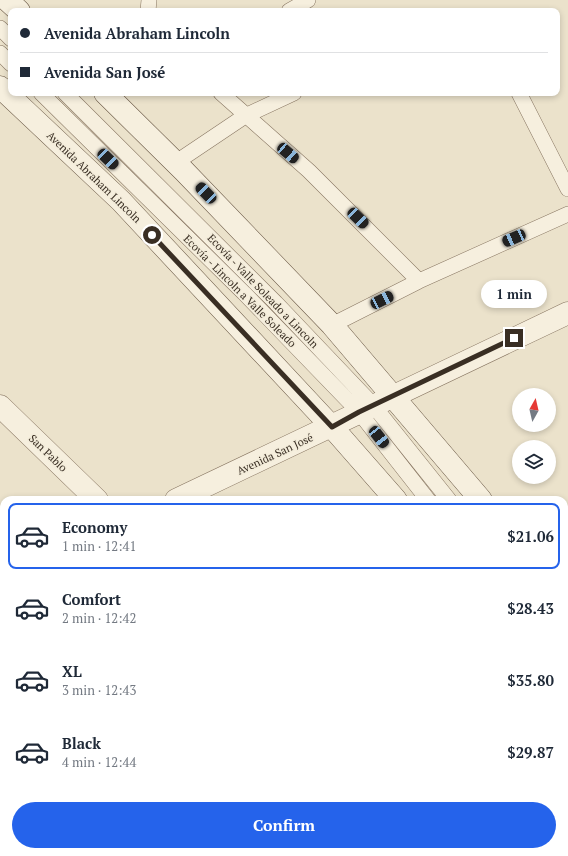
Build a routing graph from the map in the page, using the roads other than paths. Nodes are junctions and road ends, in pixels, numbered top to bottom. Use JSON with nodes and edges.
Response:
{"nodes":[{"id":1,"x":308,"y":0,"type":"edge"},
{"id":2,"x":294,"y":8,"type":"edge"},
{"id":3,"x":0,"y":28,"type":"edge"},
{"id":4,"x":8,"y":36,"type":"edge"},
{"id":5,"x":0,"y":53,"type":"edge"},
{"id":6,"x":8,"y":61,"type":"edge"},
{"id":7,"x":0,"y":87,"type":"edge"},
{"id":8,"x":8,"y":95,"type":"edge"},
{"id":9,"x":10,"y":96,"type":"edge"},
{"id":10,"x":44,"y":96,"type":"edge"},
{"id":11,"x":68,"y":96,"type":"edge"},
{"id":12,"x":110,"y":96,"type":"edge"},
{"id":13,"x":224,"y":96,"type":"edge"},
{"id":14,"x":288,"y":96,"type":"edge"},
{"id":15,"x":521,"y":96,"type":"edge"},
{"id":16,"x":246,"y":116,"type":"junction"},
{"id":17,"x":176,"y":163,"type":"junction"},
{"id":18,"x":568,"y":189,"type":"edge"},
{"id":19,"x":568,"y":214,"type":"edge"},
{"id":20,"x":419,"y":281,"type":"junction"},
{"id":21,"x":568,"y":313,"type":"edge"},
{"id":22,"x":332,"y":325,"type":"junction"},
{"id":23,"x":394,"y":395,"type":"junction"},
{"id":24,"x":0,"y":406,"type":"edge"},
{"id":25,"x":366,"y":409,"type":"junction"},
{"id":26,"x":332,"y":427,"type":"junction"},
{"id":27,"x":92,"y":496,"type":"edge"},
{"id":28,"x":185,"y":496,"type":"edge"},
{"id":29,"x":392,"y":496,"type":"edge"},
{"id":30,"x":425,"y":496,"type":"edge"},
{"id":31,"x":446,"y":496,"type":"edge"},
{"id":32,"x":478,"y":496,"type":"edge"}],
"edges":[{"from":1,"to":2,"type":"lane"},
{"from":3,"to":4,"type":"lane"},
{"from":5,"to":6,"type":"lane"},
{"from":7,"to":8,"type":"main road","name":"Avenida Abraham Lincoln"},
{"from":9,"to":26,"type":"main road","name":"Avenida Abraham Lincoln"},
{"from":10,"to":25,"type":"lane","name":"Ecovía - Lincoln a Valle Soleado"},
{"from":11,"to":25,"type":"lane","name":"Ecovía - Valle Soleado a Lincoln"},
{"from":12,"to":17,"type":"main road"},
{"from":13,"to":16,"type":"lane"},
{"from":14,"to":16,"type":"lane"},
{"from":15,"to":18,"type":"lane"},
{"from":16,"to":17,"type":"lane"},
{"from":16,"to":20,"type":"lane"},
{"from":17,"to":22,"type":"main road"},
{"from":19,"to":20,"type":"lane"},
{"from":20,"to":22,"type":"lane"},
{"from":21,"to":23,"type":"main road","name":"Avenida San José"},
{"from":22,"to":23,"type":"main road"},
{"from":23,"to":25,"type":"main road","name":"Avenida San José"},
{"from":23,"to":32,"type":"main road"},
{"from":24,"to":27,"type":"main road","name":"San Pablo"},
{"from":25,"to":26,"type":"main road","name":"Avenida San José"},
{"from":25,"to":30,"type":"lane","name":"Ecovía - Lincoln a Valle Soleado"},
{"from":25,"to":31,"type":"lane","name":"Ecovía - Valle Soleado a Lincoln"},
{"from":26,"to":28,"type":"main road","name":"Avenida San José"},
{"from":26,"to":29,"type":"main road","name":"Avenida Abraham Lincoln"}]}
